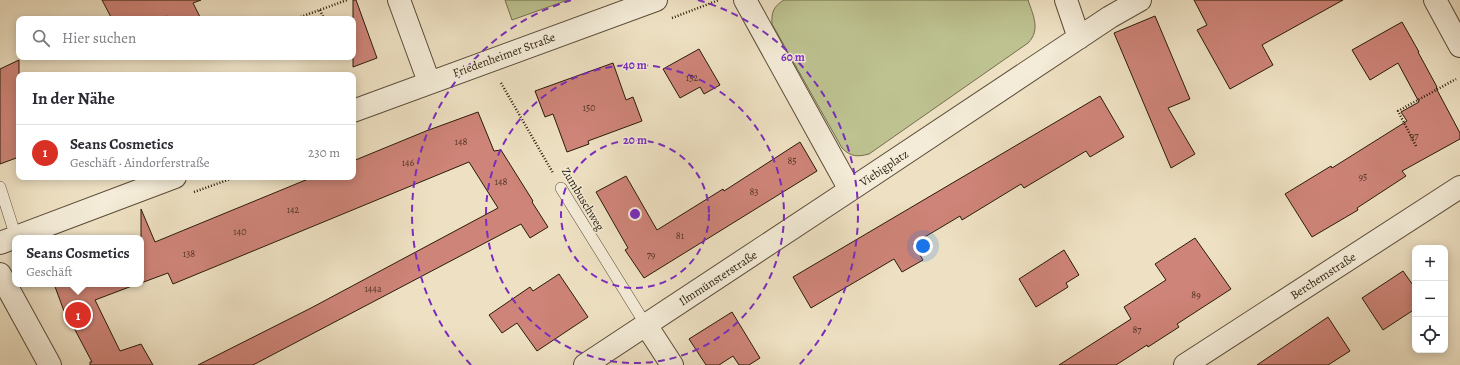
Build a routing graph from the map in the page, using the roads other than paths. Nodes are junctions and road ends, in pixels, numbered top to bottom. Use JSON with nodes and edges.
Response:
{"nodes":[{"id":1,"x":399,"y":0,"type":"edge"},
{"id":2,"x":656,"y":0,"type":"edge"},
{"id":3,"x":745,"y":0,"type":"edge"},
{"id":4,"x":1066,"y":0,"type":"edge"},
{"id":5,"x":1140,"y":0,"type":"edge"},
{"id":6,"x":1435,"y":0,"type":"edge"},
{"id":7,"x":1079,"y":38,"type":"junction"},
{"id":8,"x":1460,"y":46,"type":"edge"},
{"id":9,"x":429,"y":82,"type":"junction"},
{"id":10,"x":356,"y":110,"type":"edge"},
{"id":11,"x":167,"y":180,"type":"edge"},
{"id":12,"x":0,"y":187,"type":"edge"},
{"id":13,"x":1460,"y":187,"type":"edge"},
{"id":14,"x":561,"y":188,"type":"road end"},
{"id":15,"x":850,"y":190,"type":"junction"},
{"id":16,"x":21,"y":235,"type":"edge"},
{"id":17,"x":8,"y":240,"type":"edge"},
{"id":18,"x":0,"y":274,"type":"edge"},
{"id":19,"x":646,"y":326,"type":"junction"},
{"id":20,"x":50,"y":365,"type":"edge"},
{"id":21,"x":585,"y":365,"type":"edge"},
{"id":22,"x":672,"y":365,"type":"edge"},
{"id":23,"x":1186,"y":365,"type":"edge"}],
"edges":[{"from":1,"to":9,"type":"street"},
{"from":2,"to":9,"type":"street","name":"Friedenheimer Straße"},
{"from":3,"to":15,"type":"street","name":"Viebigplatz"},
{"from":4,"to":7,"type":"street"},
{"from":5,"to":7,"type":"street","name":"Viebigplatz"},
{"from":6,"to":8,"type":"street"},
{"from":7,"to":15,"type":"street","name":"Viebigplatz"},
{"from":9,"to":10,"type":"street","name":"Friedenheimer Straße"},
{"from":11,"to":16,"type":"street"},
{"from":12,"to":17,"type":"lane"},
{"from":13,"to":23,"type":"street","name":"Berchemstraße"},
{"from":14,"to":19,"type":"lane","name":"Zumbuschweg"},
{"from":15,"to":19,"type":"street","name":"Ilmmünsterstraße"},
{"from":18,"to":20,"type":"street"},
{"from":19,"to":21,"type":"street","name":"Ilmmünsterstraße"},
{"from":19,"to":22,"type":"street"}]}
